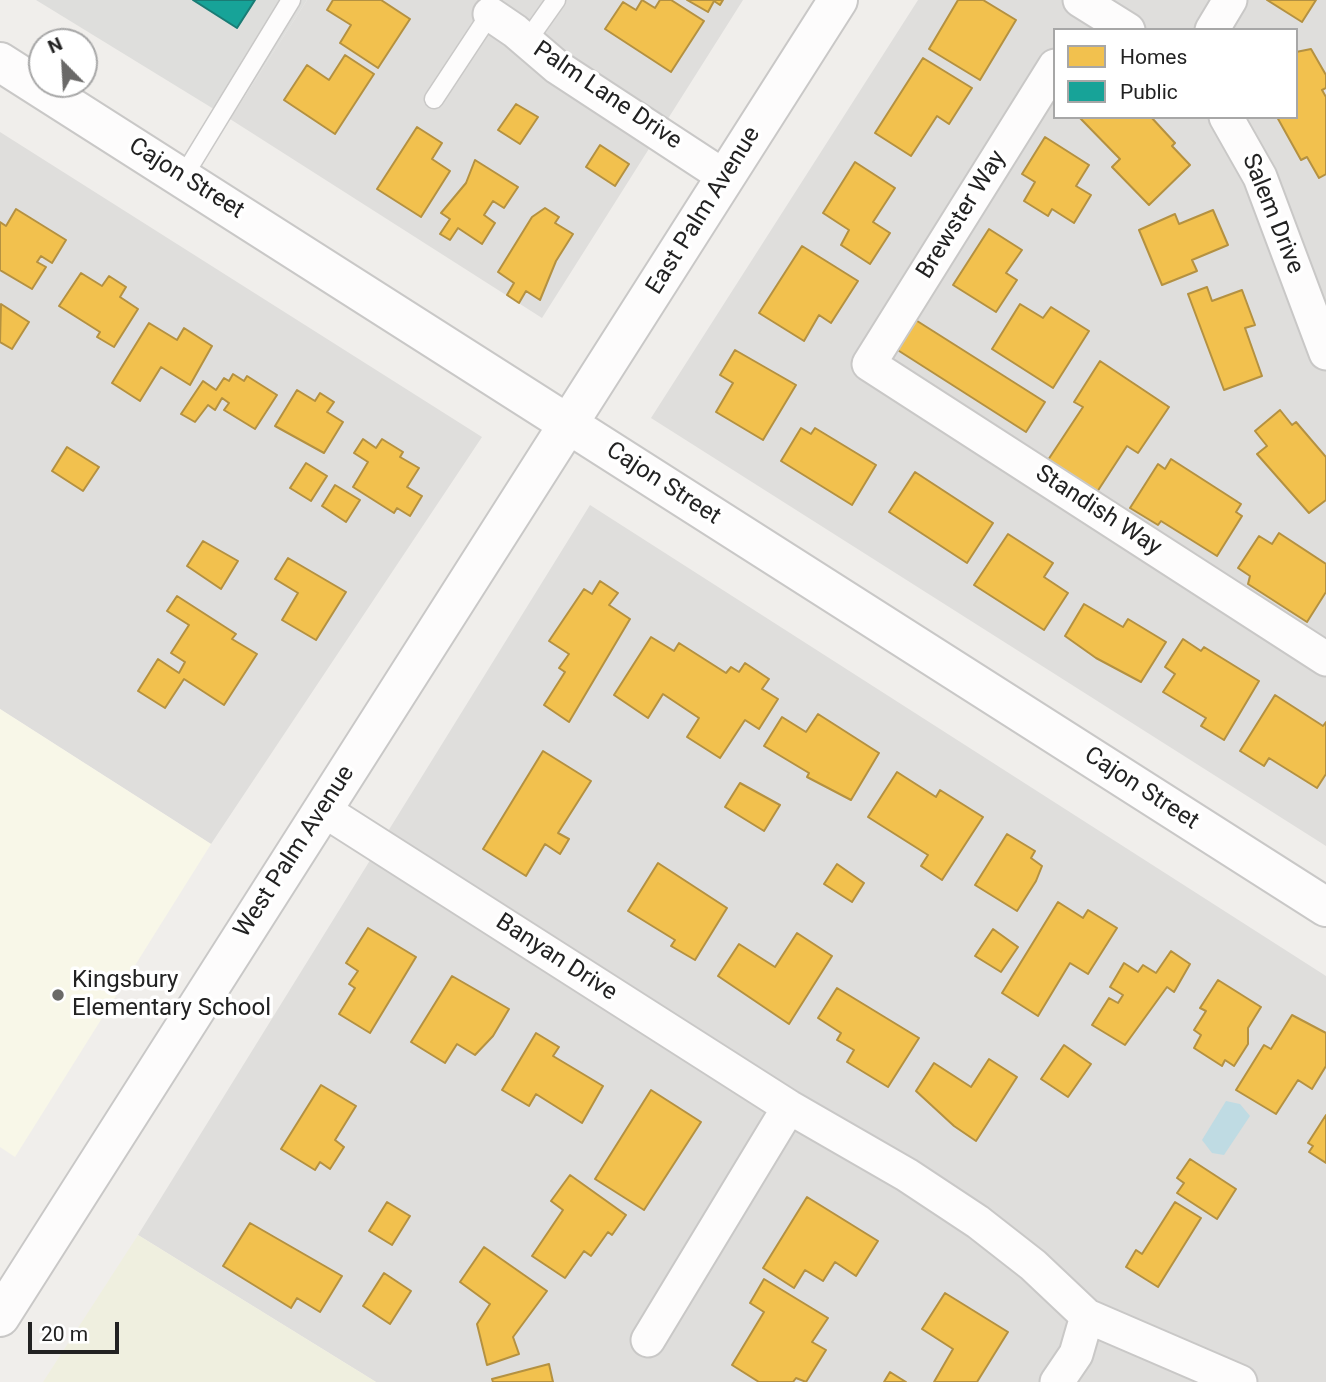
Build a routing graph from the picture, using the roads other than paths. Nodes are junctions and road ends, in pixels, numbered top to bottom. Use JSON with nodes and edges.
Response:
{"nodes":[{"id":1,"x":291,"y":0,"type":"edge"},
{"id":2,"x":556,"y":0,"type":"edge"},
{"id":3,"x":838,"y":0,"type":"edge"},
{"id":4,"x":1230,"y":0,"type":"edge"},
{"id":5,"x":489,"y":7,"type":"edge"},
{"id":6,"x":1083,"y":13,"type":"edge"},
{"id":7,"x":1123,"y":28,"type":"edge"},
{"id":8,"x":1213,"y":28,"type":"edge"},
{"id":9,"x":527,"y":41,"type":"junction"},
{"id":10,"x":0,"y":62,"type":"edge"},
{"id":11,"x":1053,"y":69,"type":"edge"},
{"id":12,"x":434,"y":99,"type":"dead end"},
{"id":13,"x":1228,"y":119,"type":"edge"},
{"id":14,"x":183,"y":177,"type":"junction"},
{"id":15,"x":725,"y":177,"type":"junction"},
{"id":16,"x":1326,"y":353,"type":"edge"},
{"id":17,"x":869,"y":364,"type":"joint"},
{"id":18,"x":570,"y":424,"type":"junction"},
{"id":19,"x":1326,"y":659,"type":"edge"},
{"id":20,"x":322,"y":808,"type":"junction"},
{"id":21,"x":1326,"y":907,"type":"edge"},
{"id":22,"x":789,"y":1107,"type":"junction"},
{"id":23,"x":1087,"y":1316,"type":"junction"},
{"id":24,"x":0,"y":1317,"type":"edge"},
{"id":25,"x":648,"y":1340,"type":"dead end"},
{"id":26,"x":1057,"y":1382,"type":"edge"},
{"id":27,"x":1240,"y":1382,"type":"edge"}],
"edges":[{"from":1,"to":14,"type":"lane"},
{"from":2,"to":9,"type":"lane"},
{"from":3,"to":15,"type":"street","name":"East Palm Avenue"},
{"from":4,"to":8,"type":"street"},
{"from":5,"to":9,"type":"street","name":"Palm Lane Drive"},
{"from":5,"to":12,"type":"lane"},
{"from":6,"to":7,"type":"street"},
{"from":9,"to":15,"type":"street","name":"Palm Lane Drive"},
{"from":10,"to":14,"type":"street","name":"Cajon Street"},
{"from":11,"to":17,"type":"street","name":"Brewster Way"},
{"from":13,"to":16,"type":"street","name":"Salem Drive"},
{"from":14,"to":18,"type":"street","name":"Cajon Street"},
{"from":15,"to":18,"type":"street","name":"East Palm Avenue"},
{"from":17,"to":19,"type":"street","name":"Standish Way"},
{"from":18,"to":20,"type":"street","name":"West Palm Avenue"},
{"from":18,"to":21,"type":"street","name":"Cajon Street"},
{"from":20,"to":22,"type":"street","name":"Banyan Drive"},
{"from":20,"to":24,"type":"street","name":"West Palm Avenue"},
{"from":22,"to":23,"type":"street","name":"Banyan Drive"},
{"from":22,"to":25,"type":"street"},
{"from":23,"to":26,"type":"street"},
{"from":23,"to":27,"type":"street","name":"Banyan Drive"}]}
